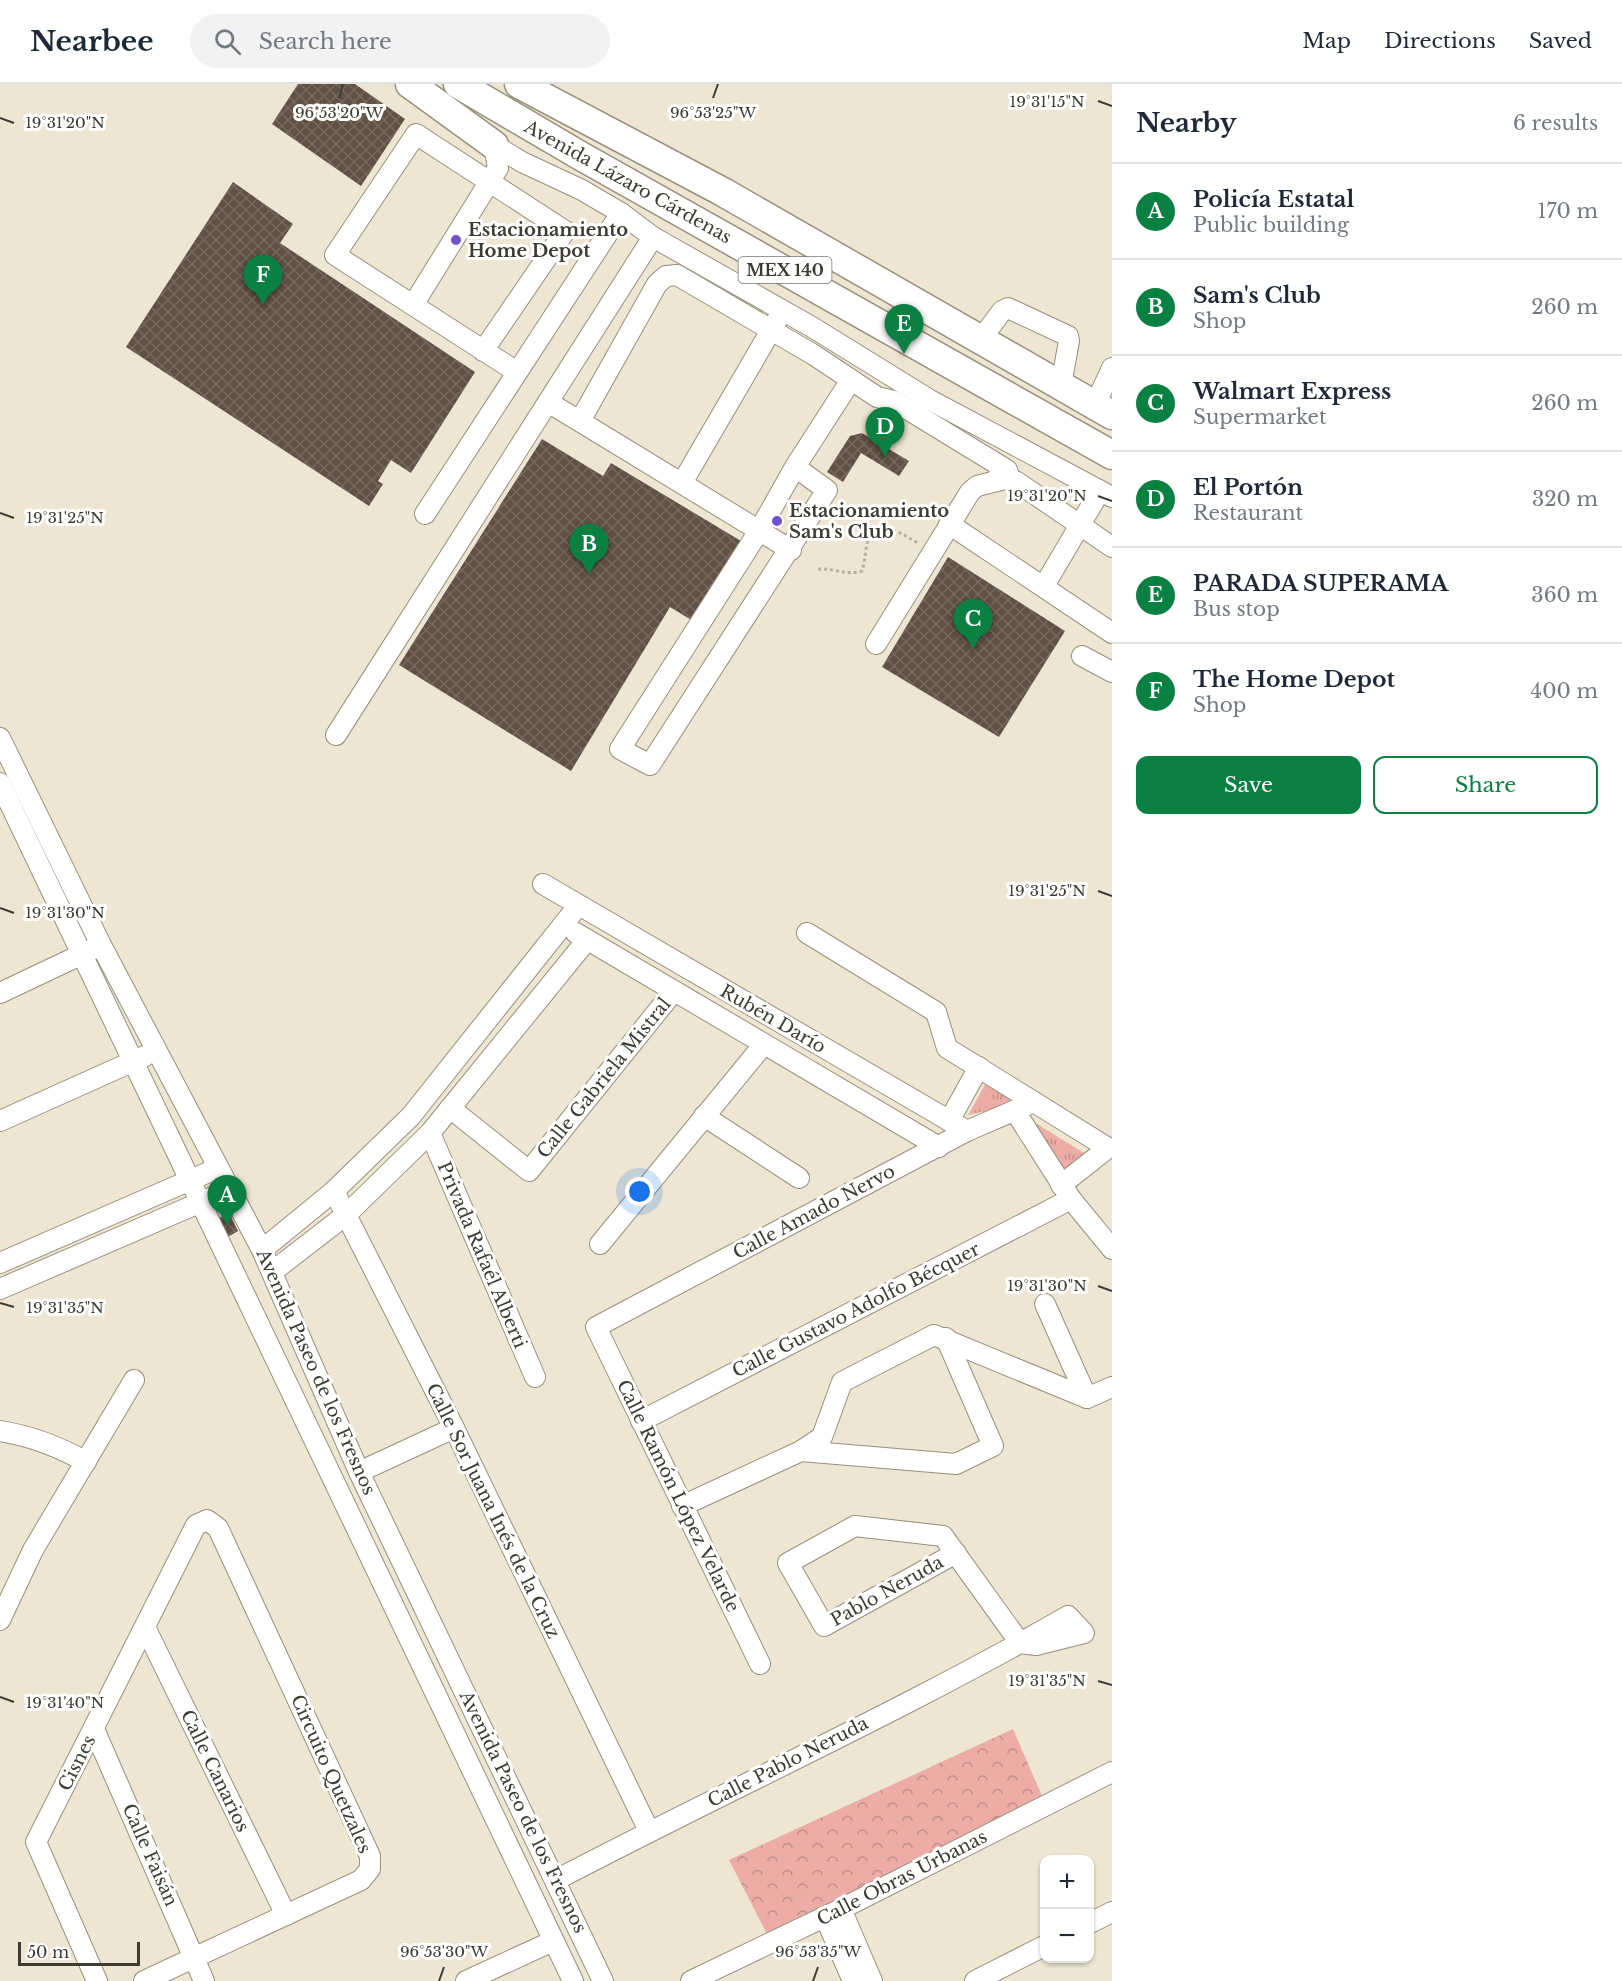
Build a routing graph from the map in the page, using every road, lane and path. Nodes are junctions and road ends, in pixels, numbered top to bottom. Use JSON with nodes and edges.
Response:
{"nodes":[{"id":1,"x":410,"y":84,"type":"edge"},
{"id":2,"x":459,"y":84,"type":"edge"},
{"id":3,"x":519,"y":84,"type":"edge"},
{"id":4,"x":579,"y":156,"type":"junction"},
{"id":5,"x":494,"y":165,"type":"junction"},
{"id":6,"x":621,"y":213,"type":"junction"},
{"id":7,"x":653,"y":237,"type":"junction"},
{"id":8,"x":413,"y":305,"type":"junction"},
{"id":9,"x":782,"y":311,"type":"junction"},
{"id":10,"x":771,"y":331,"type":"junction"},
{"id":11,"x":981,"y":339,"type":"junction"},
{"id":12,"x":483,"y":351,"type":"junction"},
{"id":13,"x":1112,"y":368,"type":"edge"},
{"id":14,"x":517,"y":372,"type":"junction"},
{"id":15,"x":851,"y":380,"type":"junction"},
{"id":16,"x":1061,"y":386,"type":"junction"},
{"id":17,"x":548,"y":402,"type":"junction"},
{"id":18,"x":1103,"y":410,"type":"edge"},
{"id":19,"x":580,"y":421,"type":"junction"},
{"id":20,"x":1112,"y":431,"type":"edge"},
{"id":21,"x":1112,"y":455,"type":"edge"},
{"id":22,"x":795,"y":467,"type":"junction"},
{"id":23,"x":1006,"y":476,"type":"junction"},
{"id":24,"x":682,"y":483,"type":"junction"},
{"id":25,"x":1106,"y":494,"type":"edge"},
{"id":26,"x":425,"y":514,"type":"dead end"},
{"id":27,"x":949,"y":524,"type":"junction"},
{"id":28,"x":1080,"y":525,"type":"junction"},
{"id":29,"x":759,"y":531,"type":"junction"},
{"id":30,"x":1112,"y":547,"type":"edge"},
{"id":31,"x":791,"y":550,"type":"junction"},
{"id":32,"x":932,"y":552,"type":"junction"},
{"id":33,"x":818,"y":569,"type":"dead end"},
{"id":34,"x":1044,"y":586,"type":"junction"},
{"id":35,"x":1112,"y":633,"type":"edge"},
{"id":36,"x":876,"y":644,"type":"dead end"},
{"id":37,"x":1082,"y":656,"type":"dead end"},
{"id":38,"x":1112,"y":672,"type":"edge"},
{"id":39,"x":336,"y":735,"type":"dead end"},
{"id":40,"x":0,"y":738,"type":"edge"},
{"id":41,"x":0,"y":783,"type":"edge"},
{"id":42,"x":543,"y":884,"type":"dead end"},
{"id":43,"x":578,"y":906,"type":"junction"},
{"id":44,"x":563,"y":926,"type":"junction"},
{"id":45,"x":807,"y":933,"type":"dead end"},
{"id":46,"x":587,"y":940,"type":"junction"},
{"id":47,"x":101,"y":945,"type":"junction"},
{"id":48,"x":82,"y":955,"type":"junction"},
{"id":49,"x":674,"y":991,"type":"junction"},
{"id":50,"x":0,"y":993,"type":"edge"},
{"id":51,"x":764,"y":1044,"type":"junction"},
{"id":52,"x":159,"y":1050,"type":"junction"},
{"id":53,"x":133,"y":1062,"type":"junction"},
{"id":54,"x":979,"y":1067,"type":"junction"},
{"id":55,"x":1034,"y":1102,"type":"junction"},
{"id":56,"x":450,"y":1108,"type":"junction"},
{"id":57,"x":1015,"y":1110,"type":"junction"},
{"id":58,"x":704,"y":1116,"type":"junction"},
{"id":59,"x":0,"y":1121,"type":"edge"},
{"id":60,"x":949,"y":1121,"type":"junction"},
{"id":61,"x":967,"y":1131,"type":"junction"},
{"id":62,"x":430,"y":1133,"type":"junction"},
{"id":63,"x":939,"y":1147,"type":"junction"},
{"id":64,"x":218,"y":1168,"type":"junction"},
{"id":65,"x":799,"y":1178,"type":"dead end"},
{"id":66,"x":188,"y":1181,"type":"junction"},
{"id":67,"x":229,"y":1190,"type":"junction"},
{"id":68,"x":334,"y":1191,"type":"junction"},
{"id":69,"x":1066,"y":1192,"type":"junction"},
{"id":70,"x":201,"y":1204,"type":"junction"},
{"id":71,"x":348,"y":1214,"type":"junction"},
{"id":72,"x":1104,"y":1226,"type":"edge"},
{"id":73,"x":600,"y":1244,"type":"dead end"},
{"id":74,"x":1112,"y":1249,"type":"edge"},
{"id":75,"x":262,"y":1250,"type":"junction"},
{"id":76,"x":0,"y":1263,"type":"edge"},
{"id":77,"x":272,"y":1272,"type":"junction"},
{"id":78,"x":0,"y":1289,"type":"edge"},
{"id":79,"x":1045,"y":1304,"type":"dead end"},
{"id":80,"x":596,"y":1327,"type":"joint"},
{"id":81,"x":946,"y":1338,"type":"junction"},
{"id":82,"x":535,"y":1377,"type":"dead end"},
{"id":83,"x":134,"y":1380,"type":"dead end"},
{"id":84,"x":1112,"y":1387,"type":"edge"},
{"id":85,"x":1088,"y":1398,"type":"junction"},
{"id":86,"x":641,"y":1421,"type":"junction"},
{"id":87,"x":454,"y":1428,"type":"junction"},
{"id":88,"x":0,"y":1431,"type":"edge"},
{"id":89,"x":344,"y":1437,"type":"junction"},
{"id":90,"x":317,"y":1449,"type":"junction"},
{"id":91,"x":801,"y":1451,"type":"junction"},
{"id":92,"x":86,"y":1461,"type":"junction"},
{"id":93,"x":359,"y":1472,"type":"junction"},
{"id":94,"x":682,"y":1506,"type":"junction"},
{"id":95,"x":207,"y":1520,"type":"joint"},
{"id":96,"x":956,"y":1553,"type":"junction"},
{"id":97,"x":0,"y":1620,"type":"edge"},
{"id":98,"x":145,"y":1627,"type":"junction"},
{"id":99,"x":1020,"y":1643,"type":"joint"},
{"id":100,"x":760,"y":1664,"type":"dead end"},
{"id":101,"x":94,"y":1729,"type":"junction"},
{"id":102,"x":1112,"y":1772,"type":"edge"},
{"id":103,"x":649,"y":1832,"type":"junction"},
{"id":104,"x":556,"y":1880,"type":"junction"},
{"id":105,"x":1112,"y":1912,"type":"edge"},
{"id":106,"x":833,"y":1913,"type":"junction"},
{"id":107,"x":286,"y":1916,"type":"junction"},
{"id":108,"x":1094,"y":1921,"type":"edge"},
{"id":109,"x":553,"y":1941,"type":"junction"},
{"id":110,"x":1040,"y":1948,"type":"edge"},
{"id":111,"x":195,"y":1957,"type":"junction"},
{"id":112,"x":97,"y":1981,"type":"edge"},
{"id":113,"x":144,"y":1981,"type":"edge"},
{"id":114,"x":204,"y":1981,"type":"edge"},
{"id":115,"x":466,"y":1981,"type":"edge"},
{"id":116,"x":573,"y":1981,"type":"edge"},
{"id":117,"x":603,"y":1981,"type":"edge"},
{"id":118,"x":691,"y":1981,"type":"edge"},
{"id":119,"x":853,"y":1981,"type":"edge"},
{"id":120,"x":872,"y":1981,"type":"edge"},
{"id":121,"x":975,"y":1981,"type":"edge"}],
"edges":[{"from":1,"to":5,"type":"highway"},
{"from":2,"to":4,"type":"highway","name":"Avenida Lázaro Cárdenas","number":"MEX 140"},
{"from":3,"to":11,"type":"highway","name":"Avenida Lázaro Cárdenas","number":"MEX 140"},
{"from":4,"to":20,"type":"highway"},
{"from":4,"to":21,"type":"highway","name":"Avenida Lázaro Cárdenas","number":"MEX 140"},
{"from":5,"to":6,"type":"street"},
{"from":5,"to":8,"type":"street"},
{"from":5,"to":8,"type":"street"},
{"from":5,"to":12,"type":"street"},
{"from":6,"to":7,"type":"street"},
{"from":6,"to":14,"type":"street"},
{"from":7,"to":9,"type":"street"},
{"from":7,"to":17,"type":"street"},
{"from":8,"to":12,"type":"street"},
{"from":9,"to":10,"type":"street"},
{"from":9,"to":25,"type":"street"},
{"from":10,"to":15,"type":"street"},
{"from":10,"to":19,"type":"street"},
{"from":10,"to":24,"type":"street"},
{"from":11,"to":16,"type":"highway","name":"Avenida Lázaro Cárdenas","number":"MEX 140"},
{"from":11,"to":16,"type":"street"},
{"from":12,"to":14,"type":"street"},
{"from":13,"to":18,"type":"street"},
{"from":14,"to":26,"type":"street"},
{"from":15,"to":22,"type":"street"},
{"from":15,"to":23,"type":"street"},
{"from":16,"to":18,"type":"highway","name":"Avenida Lázaro Cárdenas","number":"MEX 140"},
{"from":17,"to":19,"type":"street"},
{"from":17,"to":39,"type":"street"},
{"from":19,"to":24,"type":"street"},
{"from":22,"to":29,"type":"street"},
{"from":22,"to":31,"type":"street"},
{"from":23,"to":27,"type":"street"},
{"from":23,"to":28,"type":"street"},
{"from":24,"to":29,"type":"street"},
{"from":25,"to":28,"type":"street"},
{"from":27,"to":32,"type":"street"},
{"from":27,"to":34,"type":"street"},
{"from":28,"to":30,"type":"street"},
{"from":28,"to":34,"type":"street"},
{"from":29,"to":31,"type":"street"},
{"from":29,"to":31,"type":"street"},
{"from":32,"to":33,"type":"path"},
{"from":32,"to":36,"type":"street"},
{"from":34,"to":35,"type":"street"},
{"from":37,"to":38,"type":"street"},
{"from":40,"to":47,"type":"street","name":"Avenida Paseo de los Fresnos"},
{"from":41,"to":48,"type":"street","name":"Avenida Paseo de los Fresnos"},
{"from":42,"to":43,"type":"street","name":"Rubén Darío"},
{"from":43,"to":44,"type":"street"},
{"from":43,"to":60,"type":"street","name":"Rubén Darío"},
{"from":44,"to":46,"type":"street","name":"Rubén Darío"},
{"from":44,"to":68,"type":"street"},
{"from":45,"to":54,"type":"street"},
{"from":46,"to":49,"type":"street","name":"Rubén Darío"},
{"from":46,"to":56,"type":"street"},
{"from":47,"to":48,"type":"street"},
{"from":47,"to":52,"type":"street","name":"Avenida Paseo de los Fresnos"},
{"from":48,"to":50,"type":"street"},
{"from":48,"to":53,"type":"street","name":"Avenida Paseo de los Fresnos"},
{"from":49,"to":51,"type":"street","name":"Rubén Darío"},
{"from":49,"to":56,"type":"street","name":"Calle Gabriela Mistral"},
{"from":51,"to":58,"type":"street"},
{"from":51,"to":63,"type":"street","name":"Rubén Darío"},
{"from":52,"to":53,"type":"street"},
{"from":52,"to":64,"type":"street","name":"Avenida Paseo de los Fresnos"},
{"from":53,"to":59,"type":"street"},
{"from":53,"to":66,"type":"street","name":"Avenida Paseo de los Fresnos"},
{"from":54,"to":55,"type":"street"},
{"from":54,"to":60,"type":"street"},
{"from":55,"to":57,"type":"street","name":"Calle Amado Nervo"},
{"from":55,"to":69,"type":"street"},
{"from":56,"to":62,"type":"street"},
{"from":57,"to":61,"type":"street","name":"Calle Amado Nervo"},
{"from":57,"to":69,"type":"street"},
{"from":58,"to":65,"type":"street"},
{"from":58,"to":73,"type":"street"},
{"from":60,"to":61,"type":"street","name":"Rubén Darío"},
{"from":61,"to":63,"type":"street","name":"Calle Amado Nervo"},
{"from":62,"to":71,"type":"street"},
{"from":62,"to":82,"type":"street","name":"Privada Rafaél Alberti"},
{"from":63,"to":80,"type":"street","name":"Calle Amado Nervo"},
{"from":64,"to":66,"type":"street"},
{"from":64,"to":67,"type":"street","name":"Avenida Paseo de los Fresnos"},
{"from":66,"to":70,"type":"street","name":"Avenida Paseo de los Fresnos"},
{"from":66,"to":76,"type":"street"},
{"from":67,"to":70,"type":"street"},
{"from":67,"to":75,"type":"street","name":"Avenida Paseo de los Fresnos"},
{"from":68,"to":71,"type":"street","name":"Calle Sor Juana Inés de la Cruz"},
{"from":68,"to":75,"type":"street"},
{"from":69,"to":72,"type":"street"},
{"from":69,"to":86,"type":"street","name":"Calle Gustavo Adolfo Bécquer"},
{"from":70,"to":78,"type":"street"},
{"from":70,"to":90,"type":"street","name":"Avenida Paseo de los Fresnos"},
{"from":71,"to":77,"type":"street"},
{"from":71,"to":87,"type":"street","name":"Calle Sor Juana Inés de la Cruz"},
{"from":72,"to":74,"type":"street"},
{"from":75,"to":77,"type":"street","name":"Avenida Paseo de los Fresnos"},
{"from":77,"to":89,"type":"street","name":"Avenida Paseo de los Fresnos"},
{"from":79,"to":85,"type":"street"},
{"from":80,"to":86,"type":"street","name":"Calle Ramón López Velarde"},
{"from":81,"to":85,"type":"street"},
{"from":81,"to":91,"type":"street"},
{"from":81,"to":91,"type":"street"},
{"from":83,"to":92,"type":"street"},
{"from":84,"to":85,"type":"street"},
{"from":86,"to":94,"type":"street","name":"Calle Ramón López Velarde"},
{"from":87,"to":93,"type":"street"},
{"from":87,"to":103,"type":"street","name":"Calle Sor Juana Inés de la Cruz"},
{"from":88,"to":92,"type":"street"},
{"from":89,"to":90,"type":"street"},
{"from":89,"to":93,"type":"street","name":"Avenida Paseo de los Fresnos"},
{"from":90,"to":109,"type":"street","name":"Avenida Paseo de los Fresnos"},
{"from":91,"to":94,"type":"street"},
{"from":92,"to":97,"type":"street"},
{"from":93,"to":104,"type":"street","name":"Avenida Paseo de los Fresnos"},
{"from":94,"to":100,"type":"street","name":"Calle Ramón López Velarde"},
{"from":95,"to":98,"type":"street","name":"Cisnes"},
{"from":95,"to":107,"type":"street","name":"Circuito Quetzales"},
{"from":96,"to":96,"type":"street","name":"Pablo Neruda"},
{"from":96,"to":99,"type":"street","name":"Pablo Neruda"},
{"from":98,"to":101,"type":"street","name":"Cisnes"},
{"from":98,"to":107,"type":"street","name":"Calle Canarios"},
{"from":99,"to":103,"type":"street","name":"Calle Pablo Neruda"},
{"from":101,"to":111,"type":"street","name":"Calle Faisán"},
{"from":101,"to":112,"type":"street","name":"Cisnes"},
{"from":102,"to":106,"type":"street","name":"Calle Obras Urbanas"},
{"from":103,"to":104,"type":"street","name":"Calle Pablo Neruda"},
{"from":104,"to":117,"type":"street","name":"Avenida Paseo de los Fresnos"},
{"from":105,"to":108,"type":"street"},
{"from":106,"to":118,"type":"street","name":"Calle Obras Urbanas"},
{"from":106,"to":119,"type":"street"},
{"from":106,"to":120,"type":"street"},
{"from":107,"to":111,"type":"street","name":"Circuito Quetzales"},
{"from":109,"to":115,"type":"street"},
{"from":109,"to":116,"type":"street","name":"Avenida Paseo de los Fresnos"},
{"from":110,"to":121,"type":"street"},
{"from":111,"to":113,"type":"street","name":"Circuito Quetzales"},
{"from":111,"to":114,"type":"street","name":"Calle Faisán"}]}
